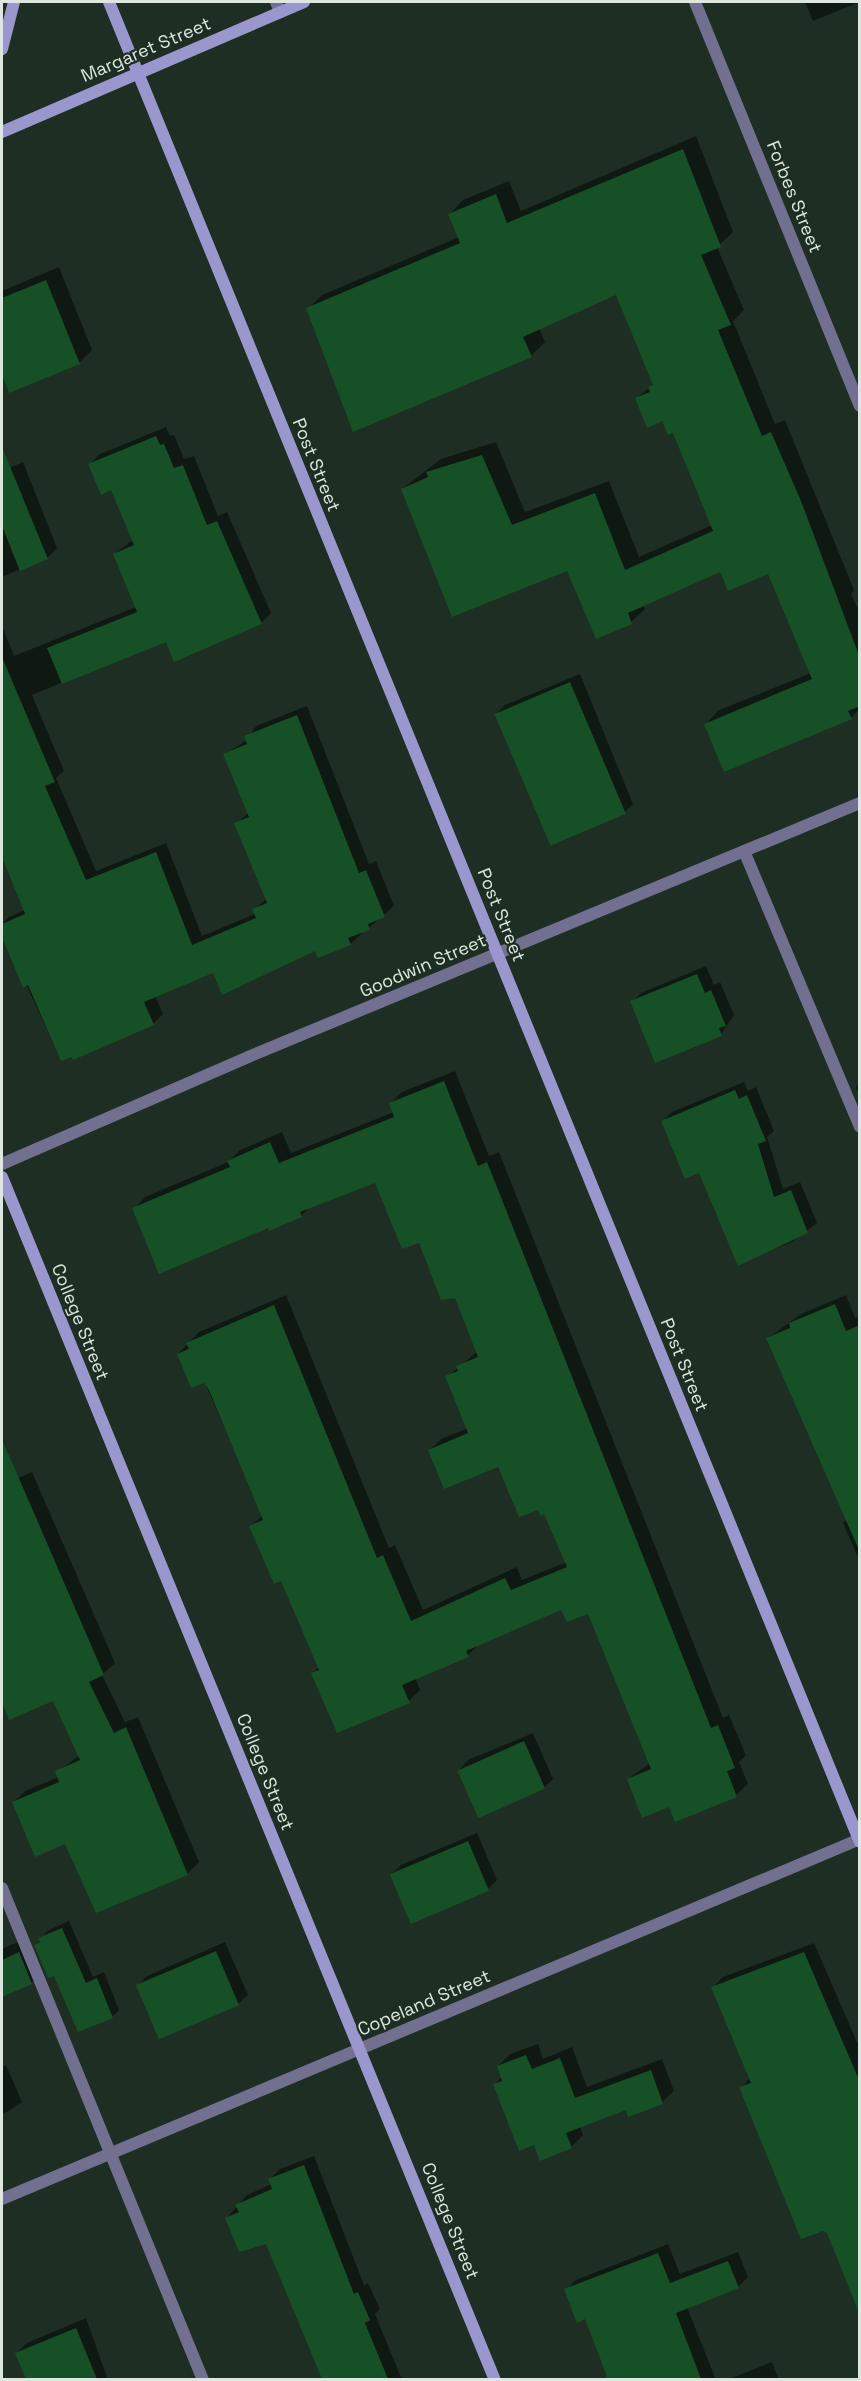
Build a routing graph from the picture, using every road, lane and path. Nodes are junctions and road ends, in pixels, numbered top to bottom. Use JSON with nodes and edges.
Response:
{"nodes":[{"id":1,"x":14,"y":2,"type":"edge"},
{"id":2,"x":109,"y":2,"type":"edge"},
{"id":3,"x":304,"y":2,"type":"edge"},
{"id":4,"x":695,"y":2,"type":"edge"},
{"id":5,"x":278,"y":7,"type":"edge"},
{"id":6,"x":2,"y":49,"type":"edge"},
{"id":7,"x":136,"y":74,"type":"junction"},
{"id":8,"x":2,"y":132,"type":"edge"},
{"id":9,"x":860,"y":406,"type":"edge"},
{"id":10,"x":860,"y":803,"type":"edge"},
{"id":11,"x":744,"y":851,"type":"junction"},
{"id":12,"x":497,"y":955,"type":"junction"},
{"id":13,"x":860,"y":1127,"type":"edge"},
{"id":14,"x":2,"y":1164,"type":"edge"},
{"id":15,"x":2,"y":1177,"type":"edge"},
{"id":16,"x":859,"y":1840,"type":"edge"},
{"id":17,"x":2,"y":1888,"type":"edge"},
{"id":18,"x":360,"y":2050,"type":"junction"},
{"id":19,"x":111,"y":2153,"type":"junction"},
{"id":20,"x":2,"y":2199,"type":"edge"},
{"id":21,"x":203,"y":2379,"type":"edge"},
{"id":22,"x":495,"y":2379,"type":"edge"}],
"edges":[{"from":1,"to":6,"type":"street"},
{"from":2,"to":7,"type":"street","name":"Post Street"},
{"from":3,"to":5,"type":"street","name":"Margaret Street"},
{"from":4,"to":9,"type":"street","name":"Forbes Street"},
{"from":5,"to":7,"type":"street","name":"Margaret Street"},
{"from":7,"to":8,"type":"street","name":"Margaret Street"},
{"from":7,"to":12,"type":"street","name":"Post Street"},
{"from":10,"to":11,"type":"street","name":"Goodwin Street"},
{"from":11,"to":12,"type":"street","name":"Goodwin Street"},
{"from":11,"to":13,"type":"street"},
{"from":12,"to":14,"type":"street","name":"Goodwin Street"},
{"from":12,"to":16,"type":"street","name":"Post Street"},
{"from":15,"to":18,"type":"street","name":"College Street"},
{"from":16,"to":18,"type":"street","name":"Copeland Street"},
{"from":17,"to":19,"type":"street"},
{"from":18,"to":19,"type":"street","name":"Copeland Street"},
{"from":18,"to":22,"type":"street","name":"College Street"},
{"from":19,"to":20,"type":"street","name":"Copeland Street"},
{"from":19,"to":21,"type":"street"}]}
